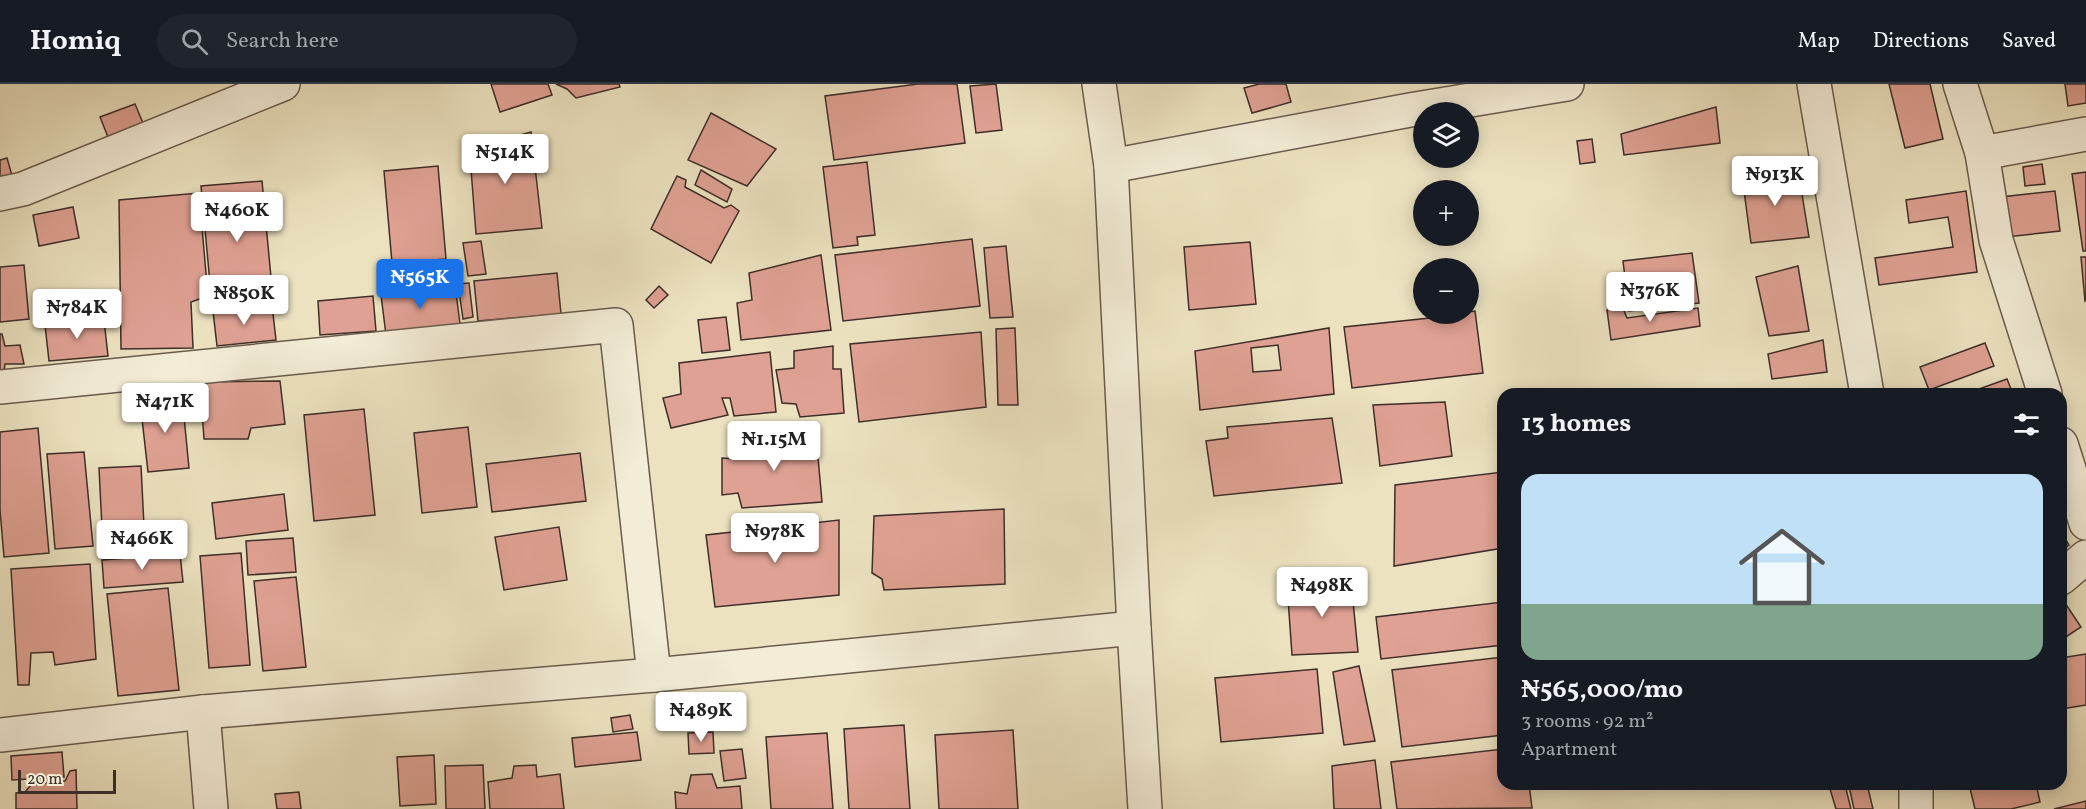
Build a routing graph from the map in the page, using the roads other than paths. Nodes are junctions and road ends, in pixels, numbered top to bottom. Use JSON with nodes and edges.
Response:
{"nodes":[{"id":1,"x":284,"y":84,"type":"edge"},
{"id":2,"x":1099,"y":84,"type":"edge"},
{"id":3,"x":1567,"y":84,"type":"edge"},
{"id":4,"x":1814,"y":84,"type":"edge"},
{"id":5,"x":1960,"y":84,"type":"edge"},
{"id":6,"x":2086,"y":134,"type":"edge"},
{"id":7,"x":1982,"y":153,"type":"junction"},
{"id":8,"x":1111,"y":166,"type":"junction"},
{"id":9,"x":0,"y":194,"type":"edge"},
{"id":10,"x":0,"y":387,"type":"edge"},
{"id":11,"x":1866,"y":388,"type":"edge"},
{"id":12,"x":2043,"y":388,"type":"edge"},
{"id":13,"x":2067,"y":463,"type":"edge"},
{"id":14,"x":2086,"y":523,"type":"edge"},
{"id":15,"x":2086,"y":557,"type":"edge"},
{"id":16,"x":2067,"y":573,"type":"edge"},
{"id":17,"x":1134,"y":628,"type":"junction"},
{"id":18,"x":654,"y":675,"type":"junction"},
{"id":19,"x":203,"y":712,"type":"junction"},
{"id":20,"x":0,"y":735,"type":"edge"},
{"id":21,"x":1916,"y":790,"type":"edge"},
{"id":22,"x":211,"y":809,"type":"edge"},
{"id":23,"x":1145,"y":809,"type":"edge"},
{"id":24,"x":1916,"y":809,"type":"edge"}],
"edges":[{"from":1,"to":9,"type":"street"},
{"from":2,"to":8,"type":"street"},
{"from":3,"to":8,"type":"street"},
{"from":4,"to":11,"type":"street"},
{"from":5,"to":7,"type":"street"},
{"from":6,"to":7,"type":"street"},
{"from":7,"to":12,"type":"street"},
{"from":8,"to":17,"type":"street"},
{"from":10,"to":18,"type":"street"},
{"from":13,"to":14,"type":"street"},
{"from":15,"to":16,"type":"street"},
{"from":17,"to":18,"type":"street"},
{"from":17,"to":23,"type":"street"},
{"from":18,"to":19,"type":"street"},
{"from":19,"to":20,"type":"street"},
{"from":19,"to":22,"type":"street"},
{"from":21,"to":24,"type":"street"}]}
